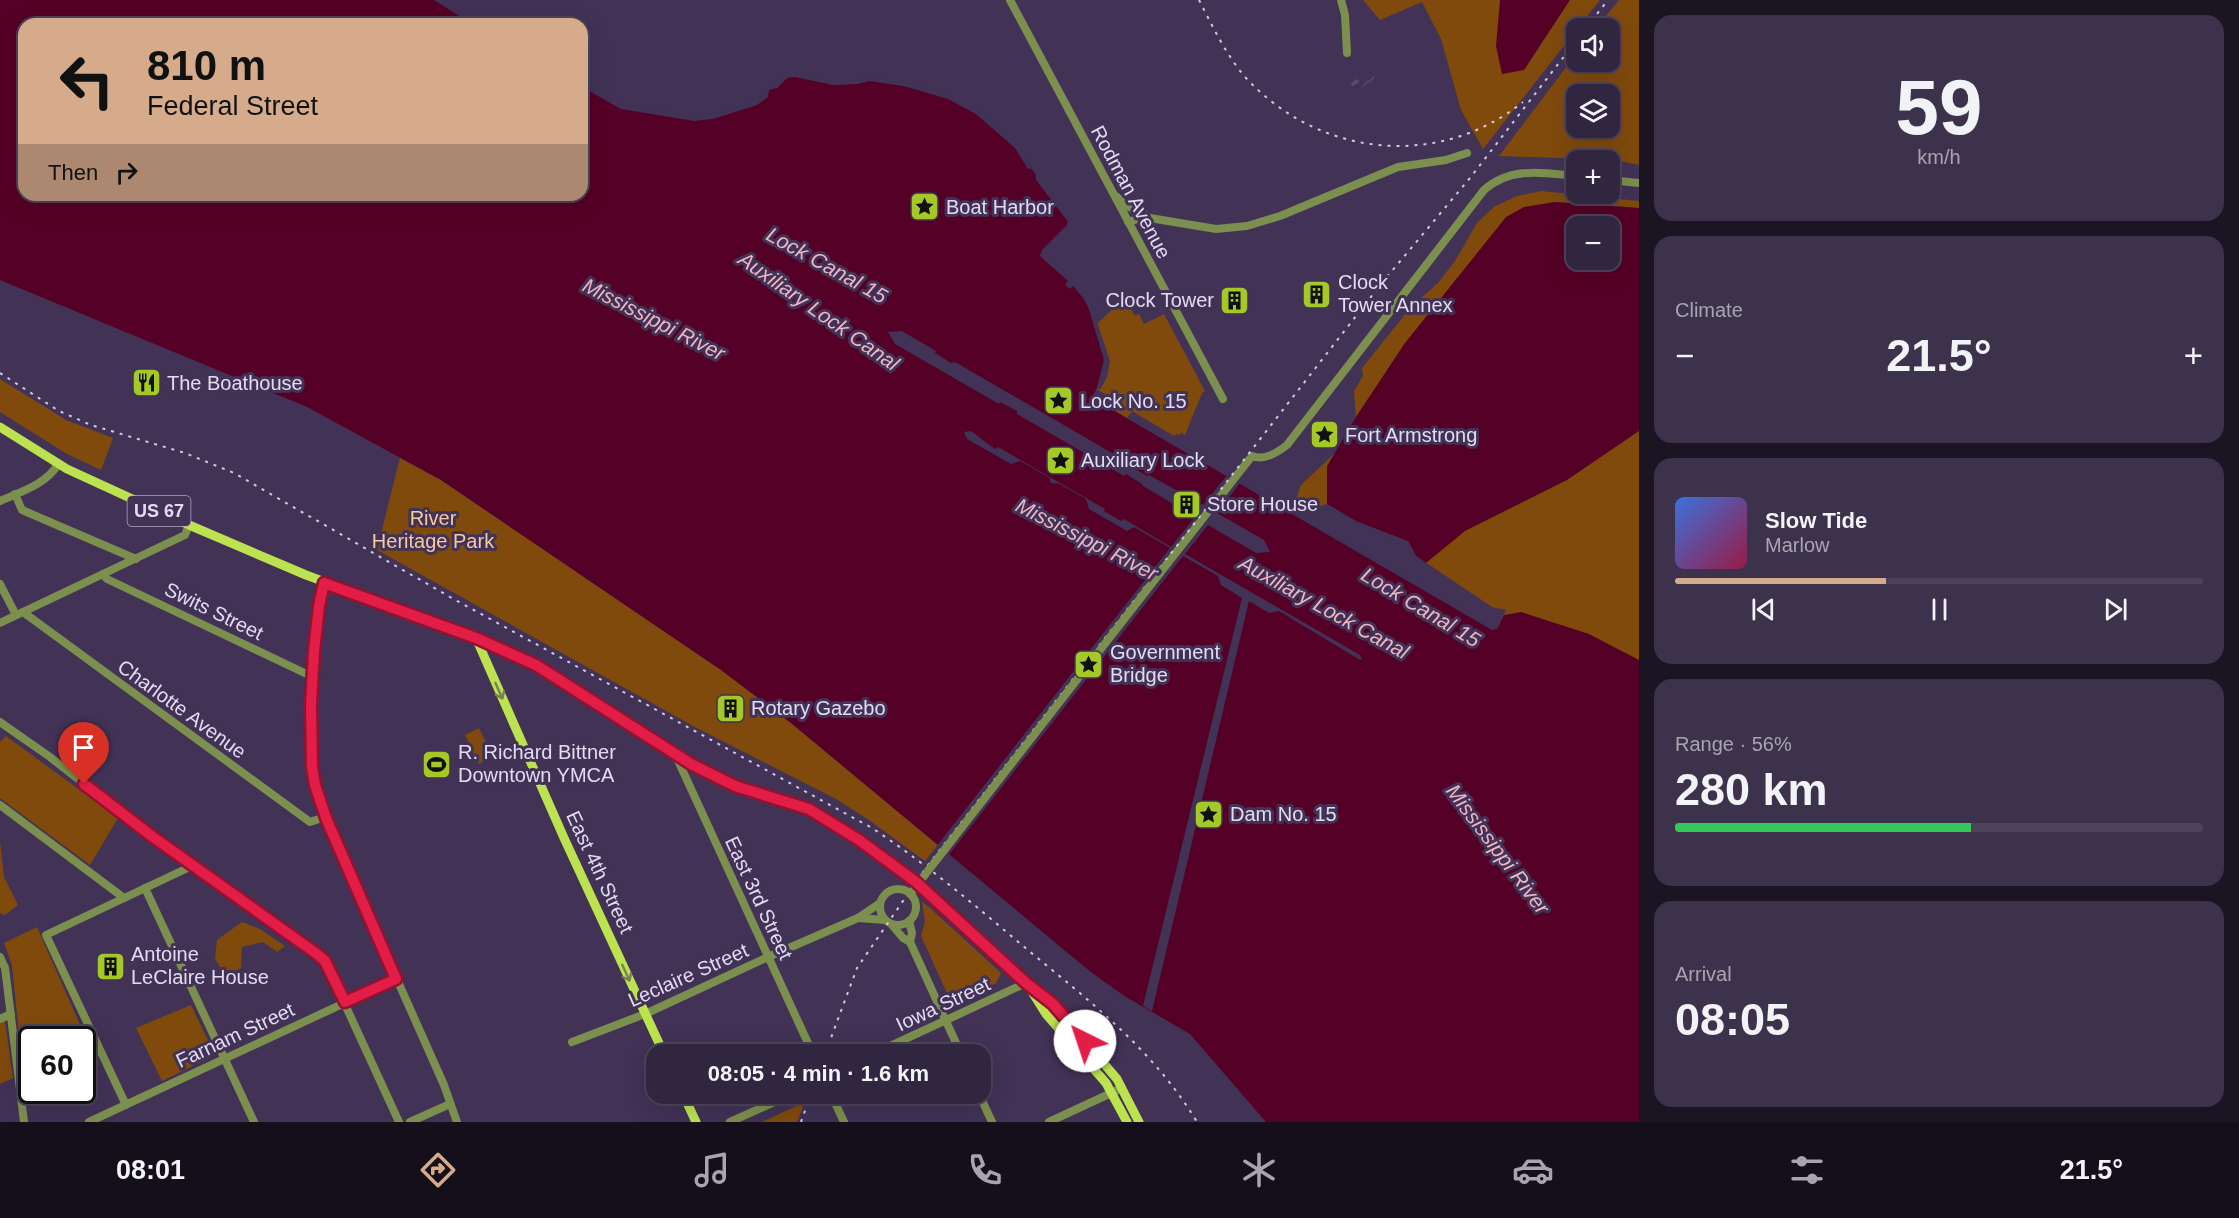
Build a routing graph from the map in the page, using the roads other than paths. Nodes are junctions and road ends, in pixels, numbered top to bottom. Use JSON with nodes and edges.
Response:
{"nodes":[{"id":1,"x":1010,"y":0,"type":"edge"},
{"id":2,"x":1341,"y":0,"type":"edge"},
{"id":3,"x":1347,"y":53,"type":"dead end"},
{"id":4,"x":1467,"y":153,"type":"dead end"},
{"id":5,"x":1566,"y":176,"type":"edge"},
{"id":6,"x":1620,"y":181,"type":"edge"},
{"id":7,"x":1639,"y":183,"type":"edge"},
{"id":8,"x":1114,"y":195,"type":"junction"},
{"id":9,"x":1152,"y":218,"type":"junction"},
{"id":10,"x":1128,"y":222,"type":"junction"},
{"id":11,"x":1223,"y":399,"type":"dead end"},
{"id":12,"x":0,"y":427,"type":"edge"},
{"id":13,"x":58,"y":464,"type":"junction"},
{"id":14,"x":15,"y":494,"type":"junction"},
{"id":15,"x":0,"y":501,"type":"edge"},
{"id":16,"x":189,"y":525,"type":"junction"},
{"id":17,"x":136,"y":559,"type":"junction"},
{"id":18,"x":103,"y":574,"type":"junction"},
{"id":19,"x":324,"y":583,"type":"junction"},
{"id":20,"x":0,"y":584,"type":"edge"},
{"id":21,"x":19,"y":614,"type":"junction"},
{"id":22,"x":0,"y":623,"type":"edge"},
{"id":23,"x":476,"y":638,"type":"junction"},
{"id":24,"x":313,"y":677,"type":"junction"},
{"id":25,"x":1,"y":725,"type":"edge"},
{"id":26,"x":675,"y":754,"type":"junction"},
{"id":27,"x":0,"y":806,"type":"edge"},
{"id":28,"x":326,"y":818,"type":"junction"},
{"id":29,"x":195,"y":865,"type":"junction"},
{"id":30,"x":145,"y":888,"type":"junction"},
{"id":31,"x":910,"y":894,"type":"junction"},
{"id":32,"x":124,"y":898,"type":"junction"},
{"id":33,"x":880,"y":903,"type":"junction"},
{"id":34,"x":858,"y":918,"type":"junction"},
{"id":35,"x":885,"y":920,"type":"junction"},
{"id":36,"x":909,"y":921,"type":"junction"},
{"id":37,"x":892,"y":925,"type":"junction"},
{"id":38,"x":910,"y":942,"type":"junction"},
{"id":39,"x":0,"y":957,"type":"edge"},
{"id":40,"x":768,"y":957,"type":"junction"},
{"id":41,"x":396,"y":979,"type":"junction"},
{"id":42,"x":1026,"y":983,"type":"junction"},
{"id":43,"x":345,"y":1002,"type":"junction"},
{"id":44,"x":10,"y":1014,"type":"junction"},
{"id":45,"x":645,"y":1014,"type":"junction"},
{"id":46,"x":0,"y":1019,"type":"edge"},
{"id":47,"x":946,"y":1021,"type":"junction"},
{"id":48,"x":572,"y":1042,"type":"dead end"},
{"id":49,"x":659,"y":1044,"type":"edge"},
{"id":50,"x":808,"y":1044,"type":"edge"},
{"id":51,"x":895,"y":1044,"type":"edge"},
{"id":52,"x":956,"y":1044,"type":"edge"},
{"id":53,"x":225,"y":1058,"type":"junction"},
{"id":54,"x":1122,"y":1088,"type":"junction"},
{"id":55,"x":1112,"y":1093,"type":"junction"},
{"id":56,"x":450,"y":1104,"type":"junction"},
{"id":57,"x":688,"y":1104,"type":"edge"},
{"id":58,"x":770,"y":1104,"type":"edge"},
{"id":59,"x":836,"y":1104,"type":"edge"},
{"id":60,"x":984,"y":1104,"type":"edge"},
{"id":61,"x":126,"y":1106,"type":"junction"},
{"id":62,"x":109,"y":1112,"type":"junction"},
{"id":63,"x":1065,"y":1119,"type":"edge"},
{"id":64,"x":24,"y":1122,"type":"edge"},
{"id":65,"x":89,"y":1122,"type":"edge"},
{"id":66,"x":114,"y":1122,"type":"edge"},
{"id":67,"x":254,"y":1122,"type":"edge"},
{"id":68,"x":399,"y":1122,"type":"edge"},
{"id":69,"x":410,"y":1122,"type":"edge"},
{"id":70,"x":457,"y":1122,"type":"edge"},
{"id":71,"x":696,"y":1122,"type":"edge"},
{"id":72,"x":730,"y":1122,"type":"edge"},
{"id":73,"x":844,"y":1122,"type":"edge"},
{"id":74,"x":992,"y":1122,"type":"edge"},
{"id":75,"x":1049,"y":1122,"type":"edge"},
{"id":76,"x":1126,"y":1122,"type":"edge"},
{"id":77,"x":1139,"y":1122,"type":"edge"}],
"edges":[{"from":1,"to":8,"type":"street","name":"Rodman Avenue"},
{"from":2,"to":3,"type":"street"},
{"from":4,"to":9,"type":"street"},
{"from":5,"to":31,"type":"street","bridge":true},
{"from":6,"to":7,"type":"street"},
{"from":8,"to":9,"type":"street"},
{"from":8,"to":10,"type":"street","name":"Rodman Avenue"},
{"from":9,"to":10,"type":"street"},
{"from":10,"to":11,"type":"street","name":"Rodman Avenue"},
{"from":12,"to":13,"type":"main road","number":"US 67"},
{"from":13,"to":14,"type":"street"},
{"from":13,"to":16,"type":"main road","number":"US 67"},
{"from":14,"to":15,"type":"street"},
{"from":14,"to":17,"type":"street"},
{"from":16,"to":17,"type":"street"},
{"from":16,"to":19,"type":"main road","number":"US 67"},
{"from":17,"to":18,"type":"street"},
{"from":18,"to":21,"type":"street"},
{"from":18,"to":24,"type":"street","name":"Swits Street"},
{"from":19,"to":23,"type":"main road","number":"US 67"},
{"from":19,"to":24,"type":"street"},
{"from":20,"to":21,"type":"street","name":"Charlotte Avenue"},
{"from":21,"to":22,"type":"street"},
{"from":21,"to":28,"type":"street","name":"Charlotte Avenue"},
{"from":23,"to":26,"type":"main road","number":"US 67"},
{"from":23,"to":45,"type":"main road","name":"East 4th Street","one_way":true},
{"from":24,"to":28,"type":"street"},
{"from":25,"to":29,"type":"street"},
{"from":26,"to":40,"type":"street","name":"East 3rd Street"},
{"from":26,"to":42,"type":"main road","number":"US 67"},
{"from":27,"to":32,"type":"street"},
{"from":28,"to":41,"type":"street"},
{"from":29,"to":30,"type":"street"},
{"from":29,"to":43,"type":"street"},
{"from":30,"to":32,"type":"street"},
{"from":30,"to":53,"type":"street"},
{"from":31,"to":33,"type":"street"},
{"from":31,"to":36,"type":"street"},
{"from":32,"to":61,"type":"street"},
{"from":33,"to":34,"type":"street","name":"Leclaire Street"},
{"from":33,"to":35,"type":"street"},
{"from":34,"to":35,"type":"street"},
{"from":34,"to":40,"type":"street","name":"Leclaire Street"},
{"from":35,"to":37,"type":"street"},
{"from":36,"to":37,"type":"street"},
{"from":36,"to":38,"type":"street"},
{"from":37,"to":38,"type":"street"},
{"from":38,"to":47,"type":"street"},
{"from":39,"to":44,"type":"street"},
{"from":40,"to":45,"type":"street","name":"Leclaire Street"},
{"from":40,"to":50,"type":"street","name":"East 3rd Street"},
{"from":41,"to":43,"type":"street","name":"Farnam Street"},
{"from":41,"to":56,"type":"street"},
{"from":42,"to":47,"type":"street","name":"Iowa Street"},
{"from":42,"to":54,"type":"main road","number":"US 67"},
{"from":42,"to":55,"type":"main road","number":"US 67"},
{"from":43,"to":53,"type":"street","name":"Farnam Street"},
{"from":43,"to":68,"type":"street"},
{"from":44,"to":46,"type":"street"},
{"from":44,"to":64,"type":"street"},
{"from":45,"to":48,"type":"street","name":"Leclaire Street"},
{"from":45,"to":49,"type":"main road","name":"East 4th Street"},
{"from":47,"to":51,"type":"street","name":"Iowa Street"},
{"from":47,"to":52,"type":"street"},
{"from":53,"to":61,"type":"street","name":"Farnam Street"},
{"from":53,"to":67,"type":"street"},
{"from":54,"to":55,"type":"street"},
{"from":54,"to":77,"type":"main road","number":"US 67"},
{"from":55,"to":63,"type":"street"},
{"from":55,"to":76,"type":"main road","number":"US 67"},
{"from":56,"to":69,"type":"street"},
{"from":56,"to":70,"type":"street"},
{"from":57,"to":71,"type":"main road"},
{"from":58,"to":72,"type":"street"},
{"from":59,"to":73,"type":"street"},
{"from":60,"to":74,"type":"street"},
{"from":61,"to":62,"type":"street","name":"Farnam Street"},
{"from":62,"to":65,"type":"street","name":"Farnam Street"},
{"from":62,"to":66,"type":"street"},
{"from":63,"to":75,"type":"street"}]}
